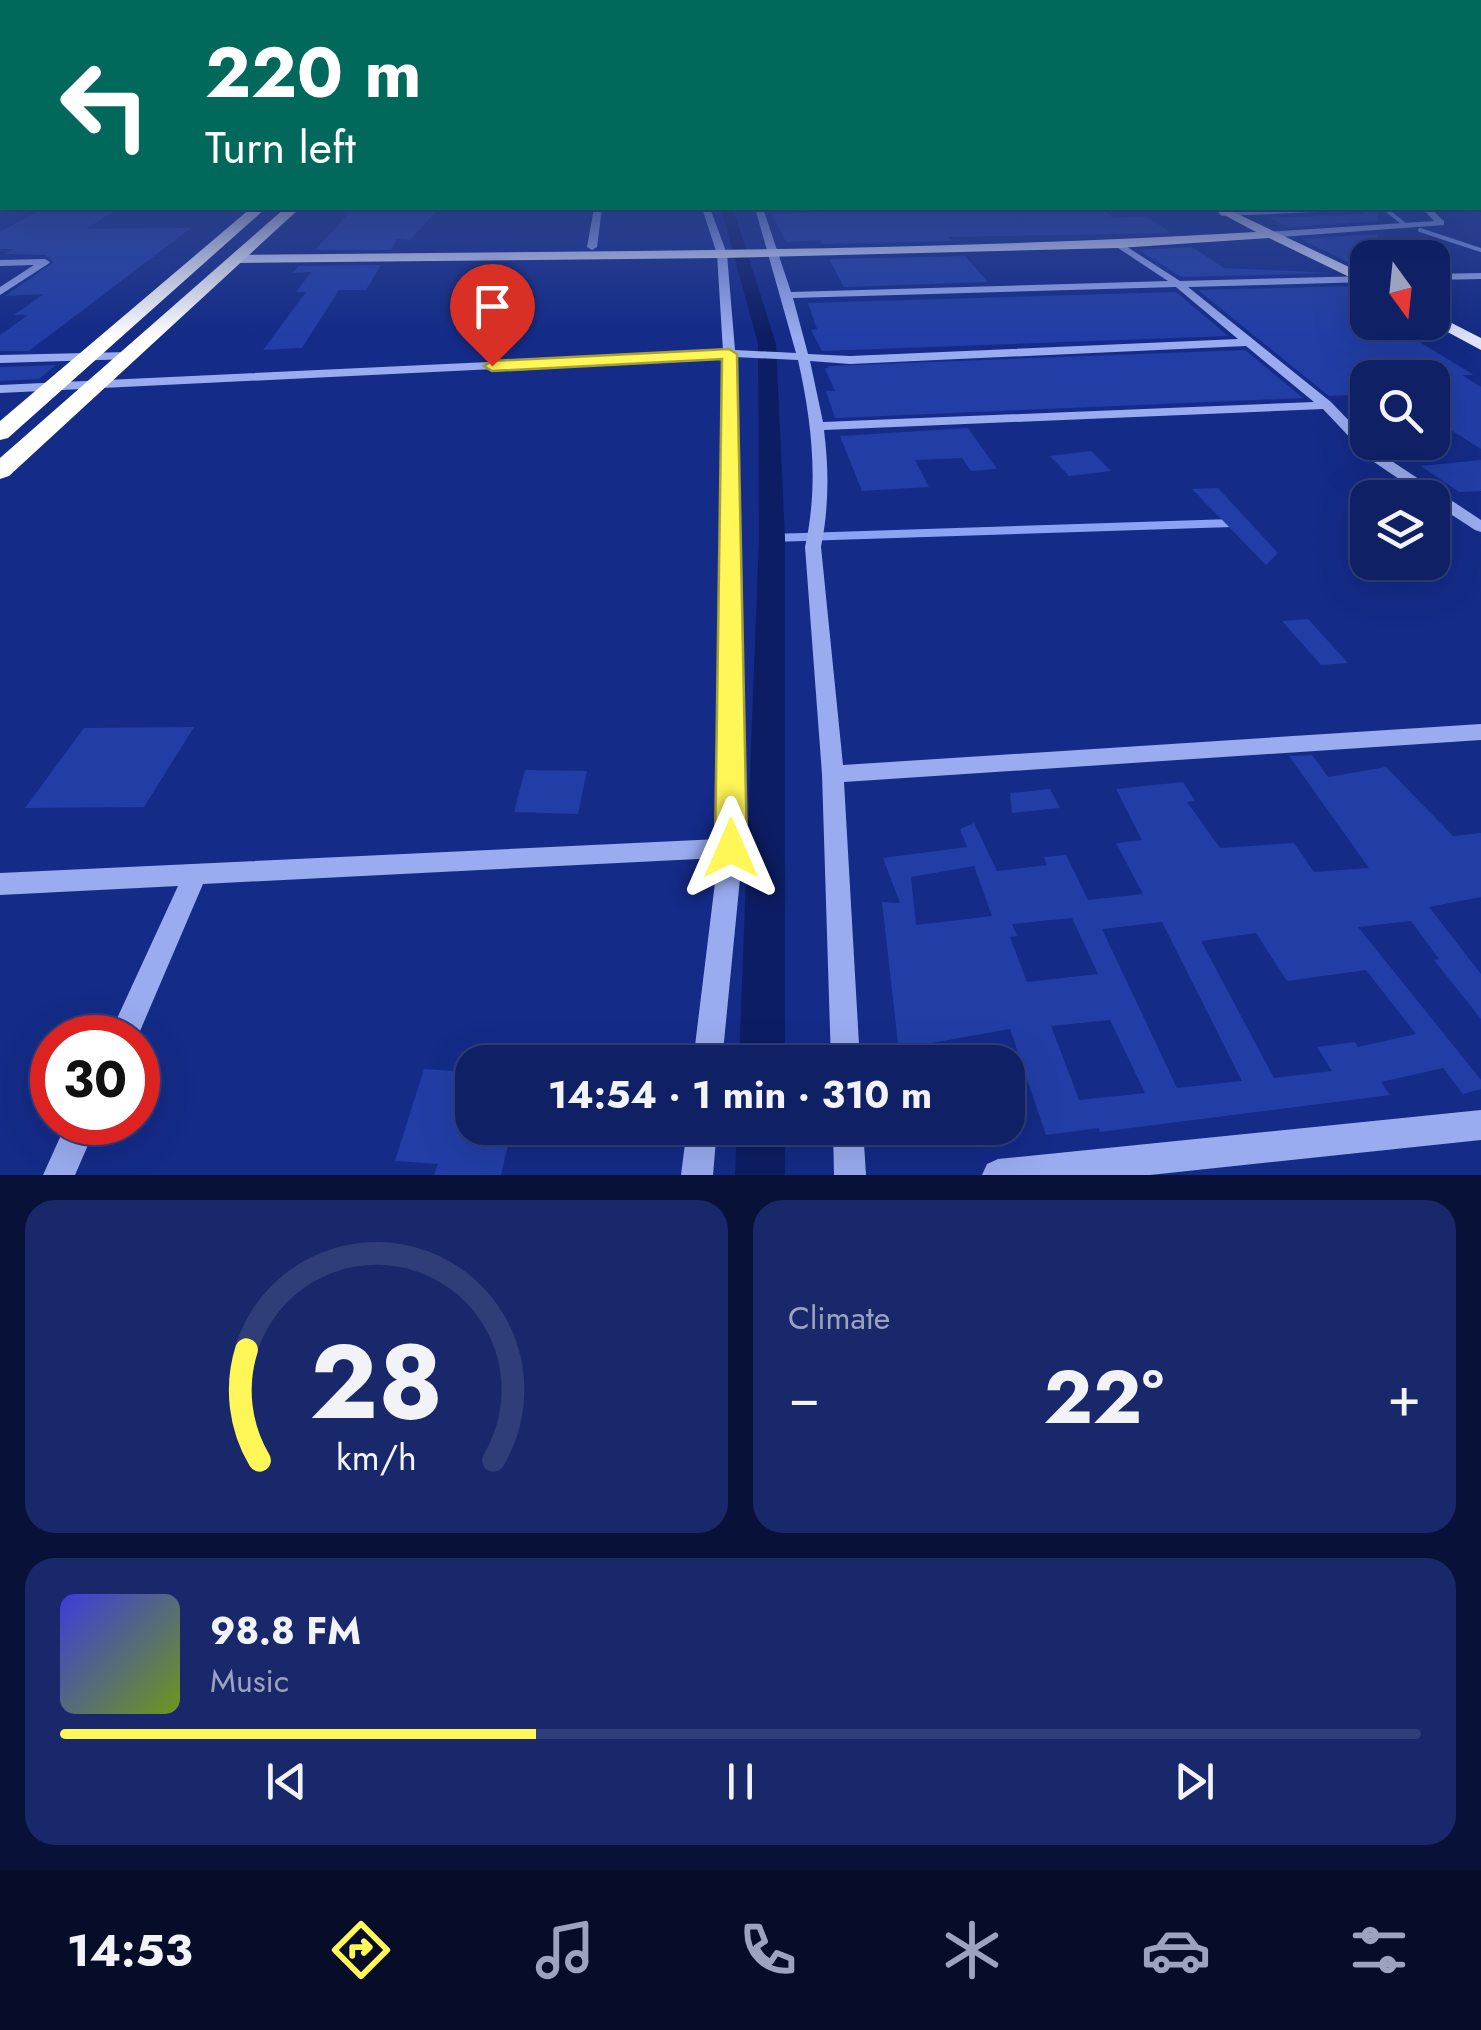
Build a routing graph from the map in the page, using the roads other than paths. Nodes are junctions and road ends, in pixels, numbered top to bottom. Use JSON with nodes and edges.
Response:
{"nodes":[{"id":1,"x":237,"y":228,"type":"edge"},
{"id":2,"x":270,"y":228,"type":"edge"},
{"id":3,"x":595,"y":228,"type":"edge"},
{"id":4,"x":714,"y":228,"type":"edge"},
{"id":5,"x":765,"y":228,"type":"edge"},
{"id":6,"x":1254,"y":228,"type":"edge"},
{"id":7,"x":1365,"y":228,"type":"edge"},
{"id":8,"x":1266,"y":234,"type":"junction"},
{"id":9,"x":1118,"y":244,"type":"junction"},
{"id":10,"x":592,"y":247,"type":"junction"},
{"id":11,"x":772,"y":249,"type":"junction"},
{"id":12,"x":724,"y":250,"type":"junction"},
{"id":13,"x":238,"y":256,"type":"junction"},
{"id":14,"x":0,"y":263,"type":"edge"},
{"id":15,"x":1350,"y":273,"type":"edge"},
{"id":16,"x":1481,"y":276,"type":"edge"},
{"id":17,"x":1450,"y":277,"type":"edge"},
{"id":18,"x":1350,"y":280,"type":"edge"},
{"id":19,"x":1178,"y":284,"type":"junction"},
{"id":20,"x":0,"y":292,"type":"edge"},
{"id":21,"x":785,"y":295,"type":"junction"},
{"id":22,"x":1450,"y":328,"type":"edge"},
{"id":23,"x":1248,"y":342,"type":"junction"},
{"id":24,"x":1481,"y":345,"type":"edge"},
{"id":25,"x":738,"y":353,"type":"junction"},
{"id":26,"x":92,"y":356,"type":"junction"},
{"id":27,"x":129,"y":356,"type":"junction"},
{"id":28,"x":805,"y":357,"type":"junction"},
{"id":29,"x":0,"y":359,"type":"edge"},
{"id":30,"x":55,"y":386,"type":"junction"},
{"id":31,"x":96,"y":386,"type":"junction"},
{"id":32,"x":0,"y":389,"type":"edge"},
{"id":33,"x":1326,"y":404,"type":"junction"},
{"id":34,"x":816,"y":426,"type":"junction"},
{"id":35,"x":0,"y":433,"type":"edge"},
{"id":36,"x":0,"y":471,"type":"edge"},
{"id":37,"x":1476,"y":520,"type":"edge"},
{"id":38,"x":1481,"y":732,"type":"edge"},
{"id":39,"x":834,"y":774,"type":"junction"},
{"id":40,"x":731,"y":848,"type":"junction"},
{"id":41,"x":196,"y":873,"type":"junction"},
{"id":42,"x":0,"y":884,"type":"edge"},
{"id":43,"x":132,"y":1015,"type":"edge"},
{"id":44,"x":710,"y":1045,"type":"edge"},
{"id":45,"x":845,"y":1045,"type":"edge"},
{"id":46,"x":1481,"y":1124,"type":"edge"},
{"id":47,"x":73,"y":1145,"type":"edge"},
{"id":48,"x":700,"y":1145,"type":"edge"},
{"id":49,"x":849,"y":1145,"type":"edge"},
{"id":50,"x":60,"y":1175,"type":"edge"},
{"id":51,"x":697,"y":1175,"type":"edge"},
{"id":52,"x":850,"y":1175,"type":"edge"},
{"id":53,"x":998,"y":1175,"type":"edge"}],
"edges":[{"from":1,"to":26,"type":"highway"},
{"from":2,"to":13,"type":"highway"},
{"from":3,"to":10,"type":"street"},
{"from":4,"to":12,"type":"street"},
{"from":5,"to":11,"type":"street"},
{"from":6,"to":8,"type":"main road"},
{"from":7,"to":8,"type":"street"},
{"from":8,"to":9,"type":"main road"},
{"from":8,"to":11,"type":"main road"},
{"from":8,"to":15,"type":"main road"},
{"from":9,"to":11,"type":"main road"},
{"from":9,"to":19,"type":"street"},
{"from":10,"to":12,"type":"main road"},
{"from":10,"to":13,"type":"main road"},
{"from":11,"to":12,"type":"main road"},
{"from":11,"to":21,"type":"street"},
{"from":12,"to":13,"type":"main road"},
{"from":12,"to":25,"type":"street"},
{"from":13,"to":27,"type":"highway"},
{"from":14,"to":20,"type":"street"},
{"from":16,"to":17,"type":"street"},
{"from":18,"to":19,"type":"street"},
{"from":19,"to":21,"type":"street"},
{"from":19,"to":23,"type":"street"},
{"from":21,"to":28,"type":"street"},
{"from":22,"to":24,"type":"main road"},
{"from":23,"to":28,"type":"street"},
{"from":23,"to":33,"type":"street"},
{"from":25,"to":28,"type":"street"},
{"from":25,"to":31,"type":"street"},
{"from":25,"to":40,"type":"street"},
{"from":26,"to":27,"type":"street"},
{"from":26,"to":29,"type":"street"},
{"from":26,"to":30,"type":"highway"},
{"from":27,"to":31,"type":"highway"},
{"from":28,"to":34,"type":"street"},
{"from":30,"to":31,"type":"street"},
{"from":30,"to":32,"type":"street"},
{"from":30,"to":35,"type":"highway"},
{"from":31,"to":36,"type":"highway"},
{"from":33,"to":34,"type":"street"},
{"from":33,"to":37,"type":"street"},
{"from":34,"to":39,"type":"street"},
{"from":38,"to":39,"type":"street"},
{"from":39,"to":45,"type":"street"},
{"from":40,"to":41,"type":"street"},
{"from":40,"to":44,"type":"street"},
{"from":41,"to":42,"type":"street"},
{"from":41,"to":43,"type":"street"},
{"from":46,"to":53,"type":"street"},
{"from":47,"to":50,"type":"street"},
{"from":48,"to":51,"type":"street"},
{"from":49,"to":52,"type":"street"}]}
